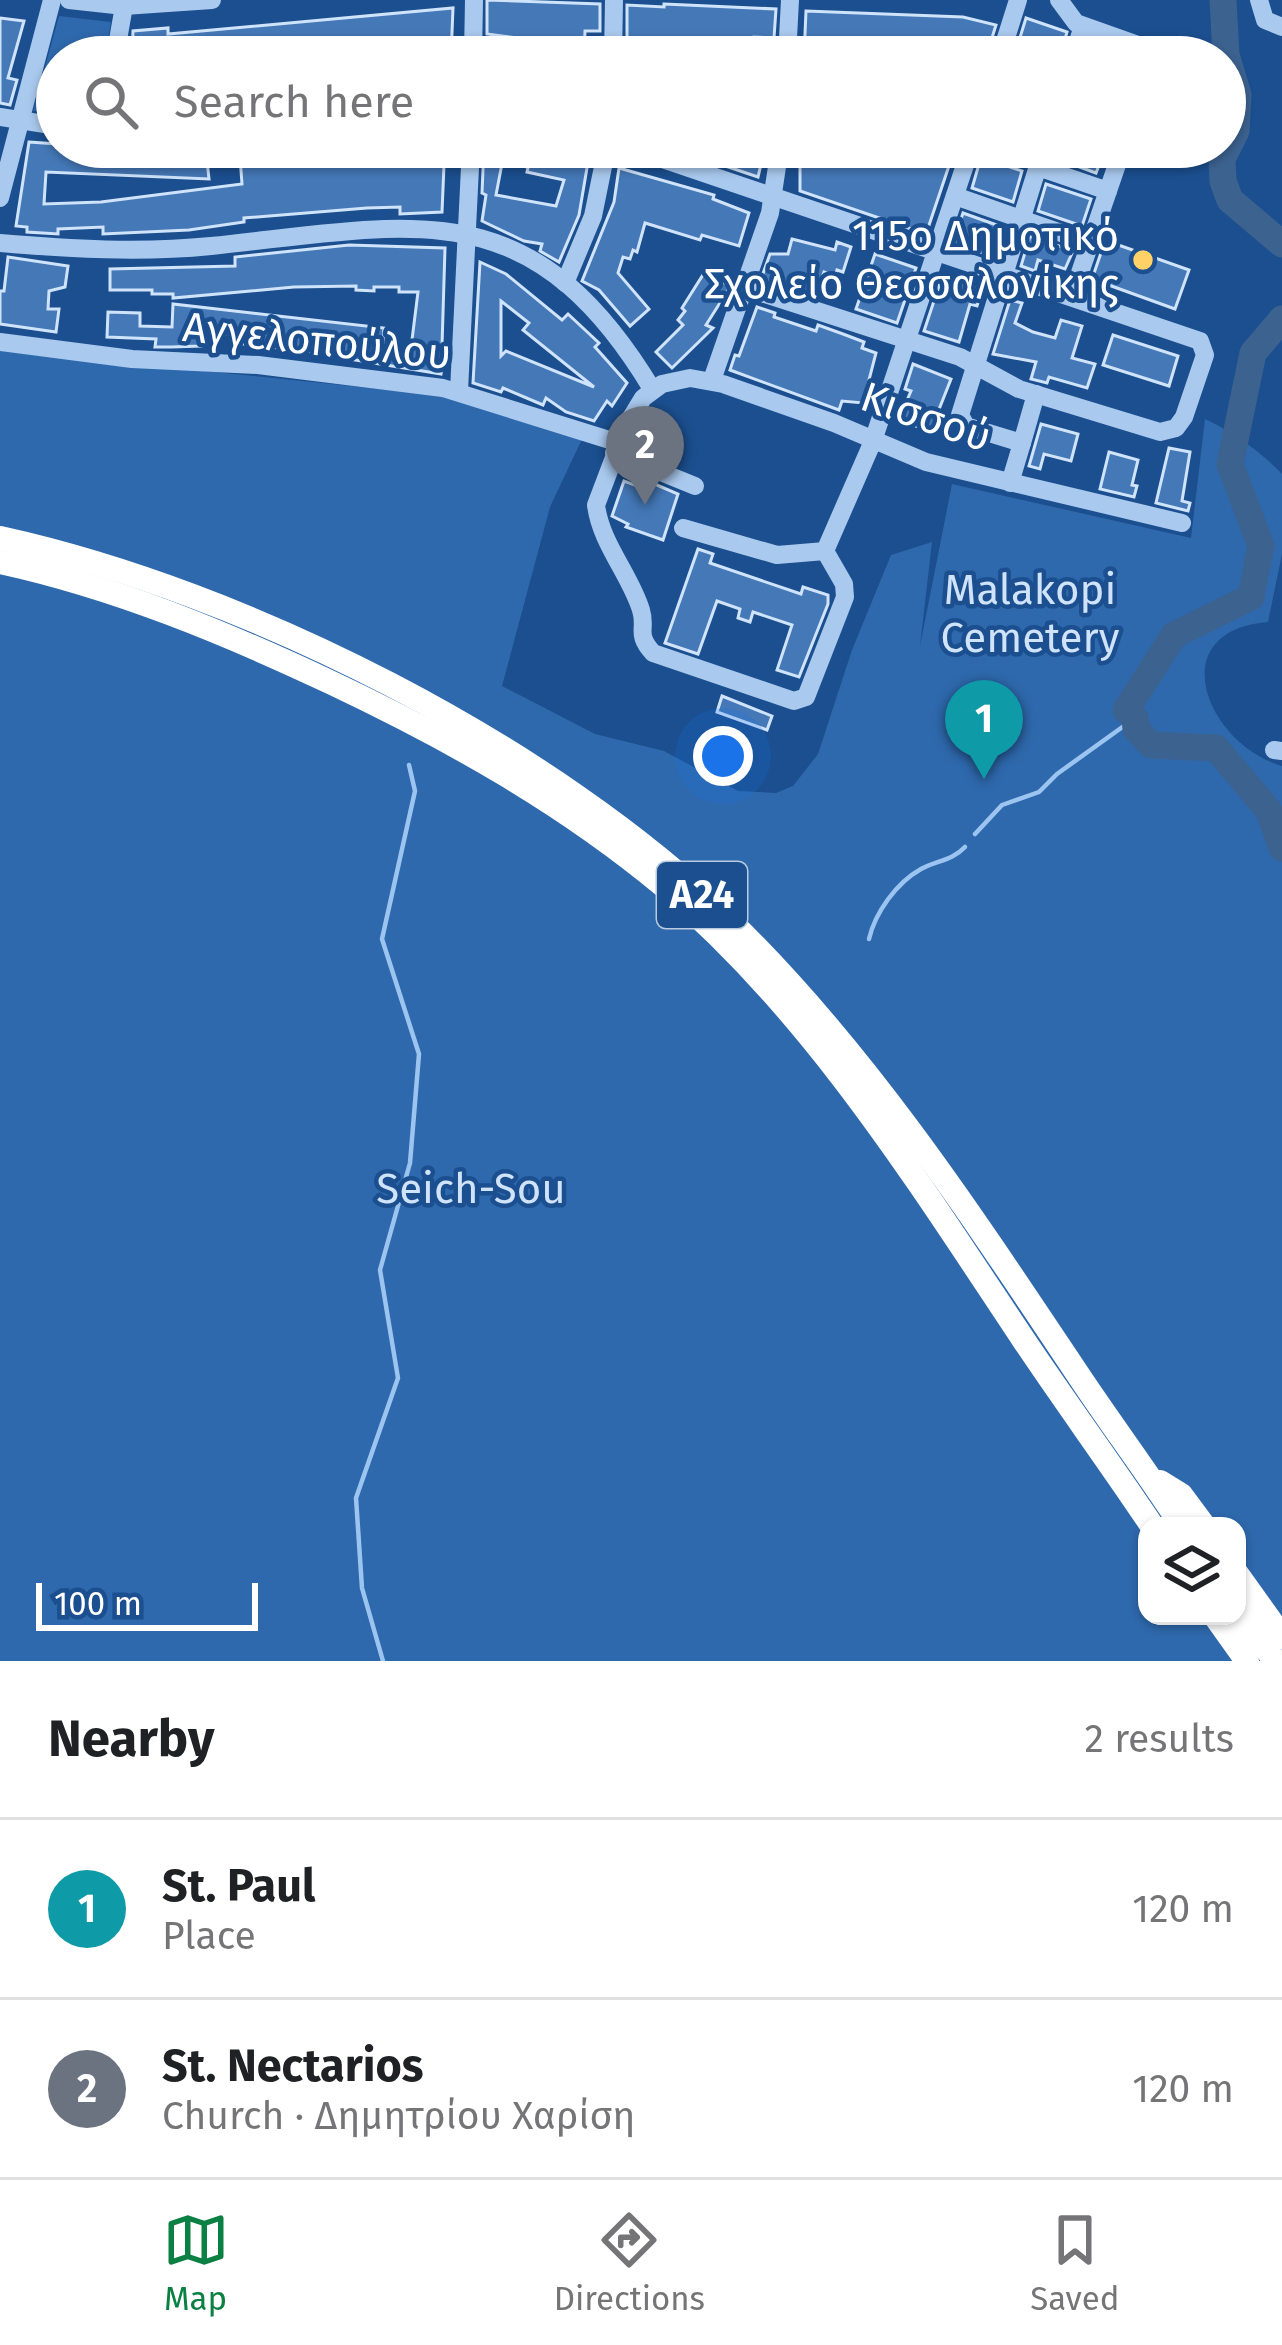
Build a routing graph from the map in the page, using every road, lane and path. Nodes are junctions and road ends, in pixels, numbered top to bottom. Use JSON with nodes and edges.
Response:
{"nodes":[{"id":1,"x":52,"y":0,"type":"edge"},
{"id":2,"x":69,"y":0,"type":"edge"},
{"id":3,"x":212,"y":0,"type":"edge"},
{"id":4,"x":474,"y":0,"type":"edge"},
{"id":5,"x":614,"y":0,"type":"edge"},
{"id":6,"x":790,"y":0,"type":"edge"},
{"id":7,"x":1018,"y":0,"type":"edge"},
{"id":8,"x":1059,"y":0,"type":"edge"},
{"id":9,"x":1259,"y":0,"type":"edge"},
{"id":10,"x":124,"y":6,"type":"junction"},
{"id":11,"x":1083,"y":26,"type":"junction"},
{"id":12,"x":1282,"y":27,"type":"edge"},
{"id":13,"x":39,"y":36,"type":"edge"},
{"id":14,"x":119,"y":36,"type":"edge"},
{"id":15,"x":473,"y":36,"type":"edge"},
{"id":16,"x":613,"y":36,"type":"edge"},
{"id":17,"x":788,"y":36,"type":"edge"},
{"id":18,"x":1007,"y":36,"type":"edge"},
{"id":19,"x":1080,"y":36,"type":"edge"},
{"id":20,"x":1111,"y":36,"type":"edge"},
{"id":21,"x":36,"y":44,"type":"edge"},
{"id":22,"x":9,"y":119,"type":"edge"},
{"id":23,"x":470,"y":168,"type":"edge"},
{"id":24,"x":603,"y":168,"type":"edge"},
{"id":25,"x":690,"y":168,"type":"edge"},
{"id":26,"x":778,"y":168,"type":"edge"},
{"id":27,"x":965,"y":168,"type":"edge"},
{"id":28,"x":1038,"y":168,"type":"edge"},
{"id":29,"x":1041,"y":168,"type":"edge"},
{"id":30,"x":1116,"y":168,"type":"edge"},
{"id":31,"x":1108,"y":191,"type":"junction"},
{"id":32,"x":775,"y":196,"type":"junction"},
{"id":33,"x":956,"y":196,"type":"junction"},
{"id":34,"x":0,"y":198,"type":"edge"},
{"id":35,"x":1021,"y":218,"type":"junction"},
{"id":36,"x":468,"y":234,"type":"junction"},
{"id":37,"x":0,"y":243,"type":"edge"},
{"id":38,"x":1090,"y":243,"type":"junction"},
{"id":39,"x":936,"y":250,"type":"junction"},
{"id":40,"x":1004,"y":273,"type":"junction"},
{"id":41,"x":565,"y":283,"type":"junction"},
{"id":42,"x":743,"y":287,"type":"junction"},
{"id":43,"x":1072,"y":296,"type":"junction"},
{"id":44,"x":906,"y":339,"type":"junction"},
{"id":45,"x":0,"y":342,"type":"edge"},
{"id":46,"x":974,"y":365,"type":"junction"},
{"id":47,"x":712,"y":380,"type":"junction"},
{"id":48,"x":652,"y":389,"type":"junction"},
{"id":49,"x":459,"y":392,"type":"junction"},
{"id":50,"x":1036,"y":394,"type":"junction"},
{"id":51,"x":873,"y":441,"type":"junction"},
{"id":52,"x":1022,"y":443,"type":"junction"},
{"id":53,"x":616,"y":448,"type":"junction"},
{"id":54,"x":1010,"y":483,"type":"junction"},
{"id":55,"x":695,"y":486,"type":"dead end"},
{"id":56,"x":1181,"y":524,"type":"dead end"},
{"id":57,"x":683,"y":528,"type":"dead end"},
{"id":58,"x":0,"y":538,"type":"edge"},
{"id":59,"x":825,"y":550,"type":"junction"},
{"id":60,"x":0,"y":562,"type":"edge"},
{"id":61,"x":1149,"y":1476,"type":"junction"},
{"id":62,"x":1147,"y":1517,"type":"edge"},
{"id":63,"x":1176,"y":1517,"type":"edge"},
{"id":64,"x":1197,"y":1517,"type":"edge"},
{"id":65,"x":1246,"y":1587,"type":"edge"},
{"id":66,"x":1246,"y":1620,"type":"edge"},
{"id":67,"x":1221,"y":1625,"type":"edge"},
{"id":68,"x":1282,"y":1637,"type":"edge"},
{"id":69,"x":1246,"y":1661,"type":"edge"},
{"id":70,"x":1275,"y":1661,"type":"edge"}],
"edges":[{"from":1,"to":13,"type":"street"},
{"from":2,"to":10,"type":"street"},
{"from":3,"to":10,"type":"street"},
{"from":4,"to":15,"type":"street"},
{"from":5,"to":16,"type":"street"},
{"from":6,"to":17,"type":"street"},
{"from":7,"to":18,"type":"street"},
{"from":8,"to":11,"type":"street"},
{"from":9,"to":12,"type":"street"},
{"from":10,"to":14,"type":"street"},
{"from":11,"to":19,"type":"street"},
{"from":11,"to":20,"type":"street"},
{"from":21,"to":22,"type":"street"},
{"from":22,"to":34,"type":"street"},
{"from":23,"to":36,"type":"street"},
{"from":24,"to":41,"type":"street"},
{"from":25,"to":32,"type":"street"},
{"from":26,"to":32,"type":"street"},
{"from":27,"to":33,"type":"street"},
{"from":28,"to":35,"type":"street"},
{"from":29,"to":31,"type":"street"},
{"from":30,"to":31,"type":"street"},
{"from":31,"to":38,"type":"street"},
{"from":32,"to":39,"type":"street"},
{"from":32,"to":42,"type":"street"},
{"from":33,"to":35,"type":"street"},
{"from":33,"to":39,"type":"street"},
{"from":35,"to":38,"type":"street"},
{"from":35,"to":40,"type":"street"},
{"from":36,"to":37,"type":"street"},
{"from":36,"to":41,"type":"street"},
{"from":36,"to":49,"type":"street"},
{"from":38,"to":43,"type":"street"},
{"from":39,"to":40,"type":"street"},
{"from":39,"to":44,"type":"street"},
{"from":40,"to":43,"type":"street"},
{"from":40,"to":46,"type":"street"},
{"from":41,"to":48,"type":"street"},
{"from":42,"to":44,"type":"street"},
{"from":42,"to":47,"type":"street"},
{"from":43,"to":50,"type":"street"},
{"from":44,"to":46,"type":"street"},
{"from":44,"to":51,"type":"street"},
{"from":45,"to":49,"type":"street","name":"Αγγελοπούλου"},
{"from":46,"to":50,"type":"street"},
{"from":46,"to":52,"type":"street"},
{"from":47,"to":48,"type":"street","name":"Κισσού"},
{"from":47,"to":51,"type":"street","name":"Κισσού"},
{"from":48,"to":53,"type":"street"},
{"from":49,"to":53,"type":"street","name":"Αγγελοπούλου"},
{"from":50,"to":52,"type":"street"},
{"from":51,"to":54,"type":"street","name":"Κισσού"},
{"from":51,"to":59,"type":"street"},
{"from":52,"to":54,"type":"street"},
{"from":53,"to":55,"type":"street","name":"Αγγελοπούλου"},
{"from":53,"to":59,"type":"street"},
{"from":54,"to":56,"type":"street","name":"Κισσού"},
{"from":57,"to":59,"type":"street"},
{"from":58,"to":61,"type":"highway","number":"Α24"},
{"from":60,"to":62,"type":"highway","number":"Α24"},
{"from":61,"to":63,"type":"highway","number":"Α24"},
{"from":61,"to":64,"type":"highway"},
{"from":65,"to":68,"type":"highway"},
{"from":66,"to":70,"type":"highway"},
{"from":67,"to":69,"type":"highway"}]}
